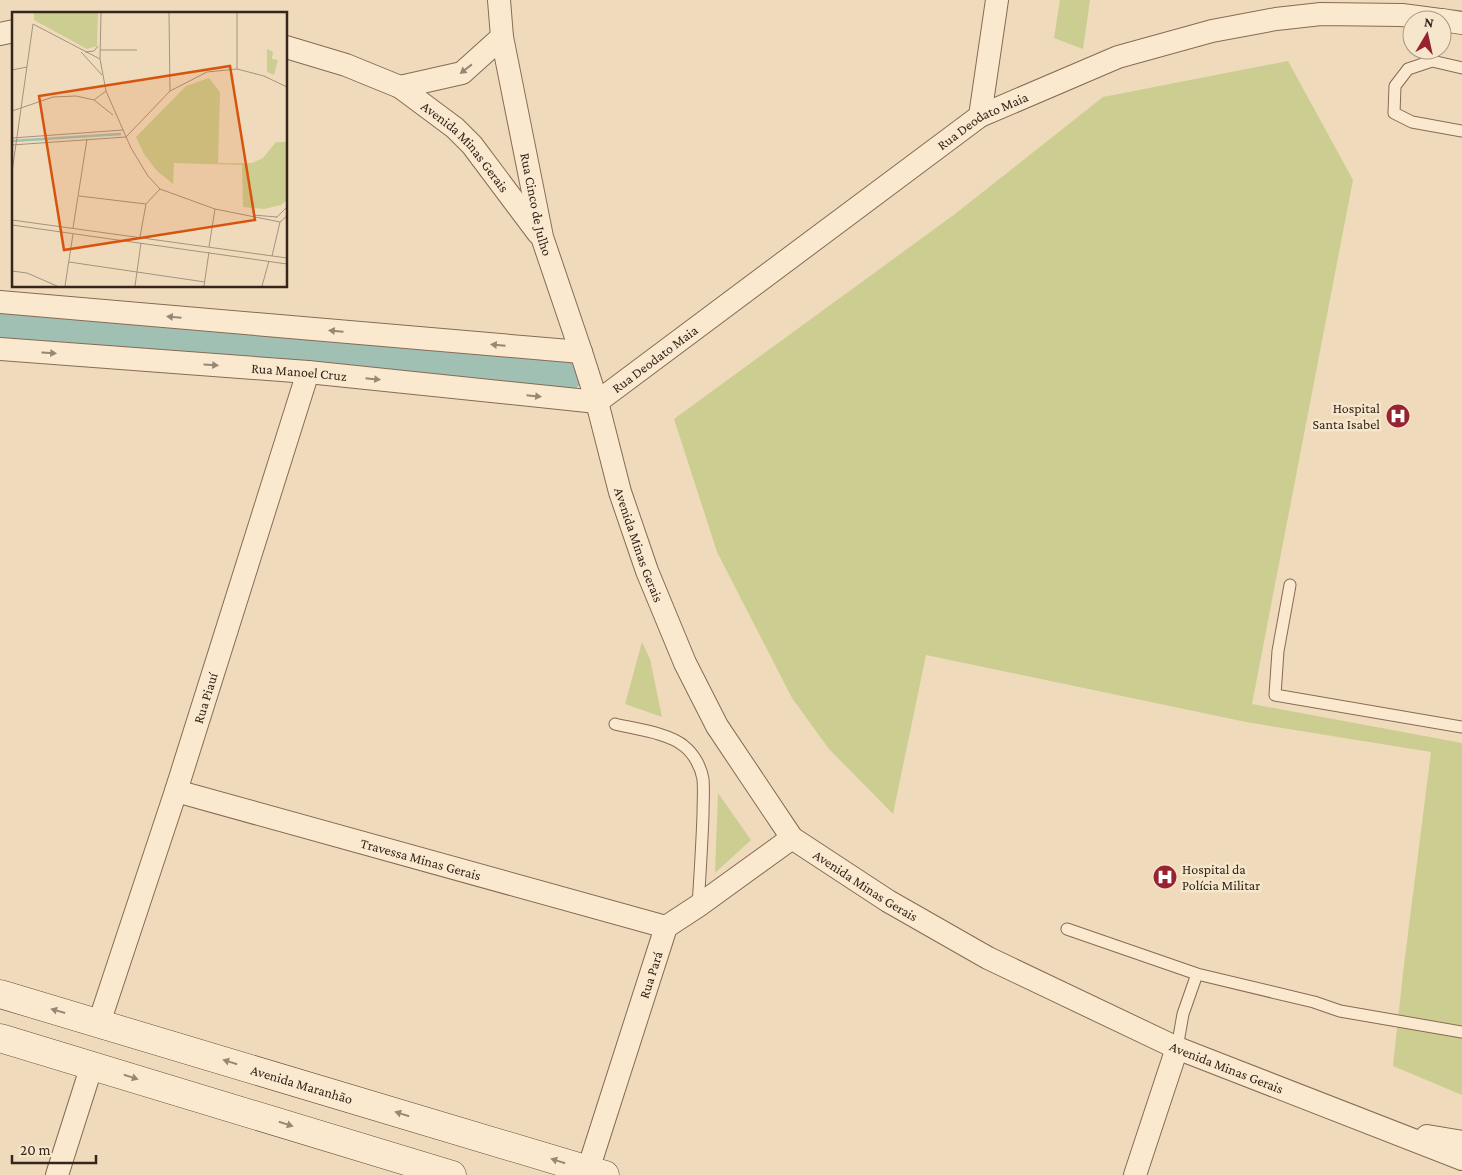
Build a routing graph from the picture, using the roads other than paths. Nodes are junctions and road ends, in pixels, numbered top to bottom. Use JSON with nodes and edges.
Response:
{"nodes":[{"id":1,"x":499,"y":0,"type":"edge"},
{"id":2,"x":998,"y":0,"type":"edge"},
{"id":3,"x":1402,"y":15,"type":"edge"},
{"id":4,"x":502,"y":36,"type":"junction"},
{"id":5,"x":288,"y":48,"type":"edge"},
{"id":6,"x":1462,"y":68,"type":"edge"},
{"id":7,"x":400,"y":88,"type":"junction"},
{"id":8,"x":980,"y":116,"type":"junction"},
{"id":9,"x":1462,"y":131,"type":"edge"},
{"id":10,"x":542,"y":237,"type":"junction"},
{"id":11,"x":0,"y":302,"type":"edge"},
{"id":12,"x":0,"y":349,"type":"edge"},
{"id":13,"x":581,"y":352,"type":"junction"},
{"id":14,"x":308,"y":372,"type":"junction"},
{"id":15,"x":597,"y":402,"type":"junction"},
{"id":16,"x":1290,"y":585,"type":"dead end"},
{"id":17,"x":615,"y":724,"type":"dead end"},
{"id":18,"x":1462,"y":727,"type":"edge"},
{"id":19,"x":176,"y":791,"type":"junction"},
{"id":20,"x":792,"y":838,"type":"junction"},
{"id":21,"x":698,"y":906,"type":"junction"},
{"id":22,"x":666,"y":927,"type":"junction"},
{"id":23,"x":1067,"y":929,"type":"dead end"},
{"id":24,"x":1197,"y":974,"type":"junction"},
{"id":25,"x":0,"y":994,"type":"edge"},
{"id":26,"x":98,"y":1022,"type":"junction"},
{"id":27,"x":1462,"y":1032,"type":"edge"},
{"id":28,"x":0,"y":1038,"type":"edge"},
{"id":29,"x":1177,"y":1048,"type":"junction"},
{"id":30,"x":92,"y":1065,"type":"junction"},
{"id":31,"x":1379,"y":1128,"type":"junction"},
{"id":32,"x":1462,"y":1142,"type":"edge"},
{"id":33,"x":1462,"y":1159,"type":"edge"},
{"id":34,"x":596,"y":1172,"type":"edge"},
{"id":35,"x":57,"y":1175,"type":"edge"},
{"id":36,"x":452,"y":1175,"type":"edge"},
{"id":37,"x":1135,"y":1175,"type":"edge"}],
"edges":[{"from":1,"to":4,"type":"street","name":"Rua Cinco de Julho"},
{"from":2,"to":8,"type":"street"},
{"from":3,"to":8,"type":"street","name":"Rua Deodato Maia"},
{"from":4,"to":7,"type":"street","name":"Avenida Minas Gerais","one_way":true},
{"from":4,"to":10,"type":"street","name":"Rua Cinco de Julho"},
{"from":5,"to":7,"type":"street","name":"Avenida Minas Gerais"},
{"from":6,"to":9,"type":"lane"},
{"from":7,"to":10,"type":"street","name":"Avenida Minas Gerais"},
{"from":8,"to":15,"type":"street","name":"Rua Deodato Maia"},
{"from":10,"to":13,"type":"street","name":"Rua Cinco de Julho"},
{"from":13,"to":11,"type":"street","one_way":true},
{"from":12,"to":14,"type":"street","name":"Rua Manoel Cruz","one_way":true},
{"from":13,"to":15,"type":"street","name":"Rua Cinco de Julho"},
{"from":14,"to":15,"type":"street","name":"Rua Manoel Cruz","one_way":true},
{"from":14,"to":19,"type":"street","name":"Rua Piauí"},
{"from":15,"to":20,"type":"street","name":"Avenida Minas Gerais"},
{"from":16,"to":18,"type":"lane"},
{"from":17,"to":21,"type":"lane"},
{"from":19,"to":22,"type":"street","name":"Travessa Minas Gerais"},
{"from":19,"to":26,"type":"street","name":"Rua Piauí"},
{"from":20,"to":21,"type":"street"},
{"from":20,"to":29,"type":"street","name":"Avenida Minas Gerais"},
{"from":21,"to":22,"type":"street"},
{"from":22,"to":34,"type":"street","name":"Rua Pará"},
{"from":23,"to":24,"type":"lane"},
{"from":24,"to":27,"type":"lane"},
{"from":24,"to":29,"type":"lane"},
{"from":26,"to":25,"type":"main road","name":"Avenida Maranhão","one_way":true},
{"from":34,"to":26,"type":"main road","name":"Avenida Maranhão","one_way":true},
{"from":28,"to":30,"type":"main road"},
{"from":29,"to":31,"type":"street","name":"Avenida Minas Gerais"},
{"from":29,"to":37,"type":"street"},
{"from":30,"to":35,"type":"street"},
{"from":30,"to":36,"type":"main road","one_way":true},
{"from":31,"to":32,"type":"street","name":"Avenida Minas Gerais"},
{"from":31,"to":33,"type":"street","name":"Avenida Minas Gerais"}]}
